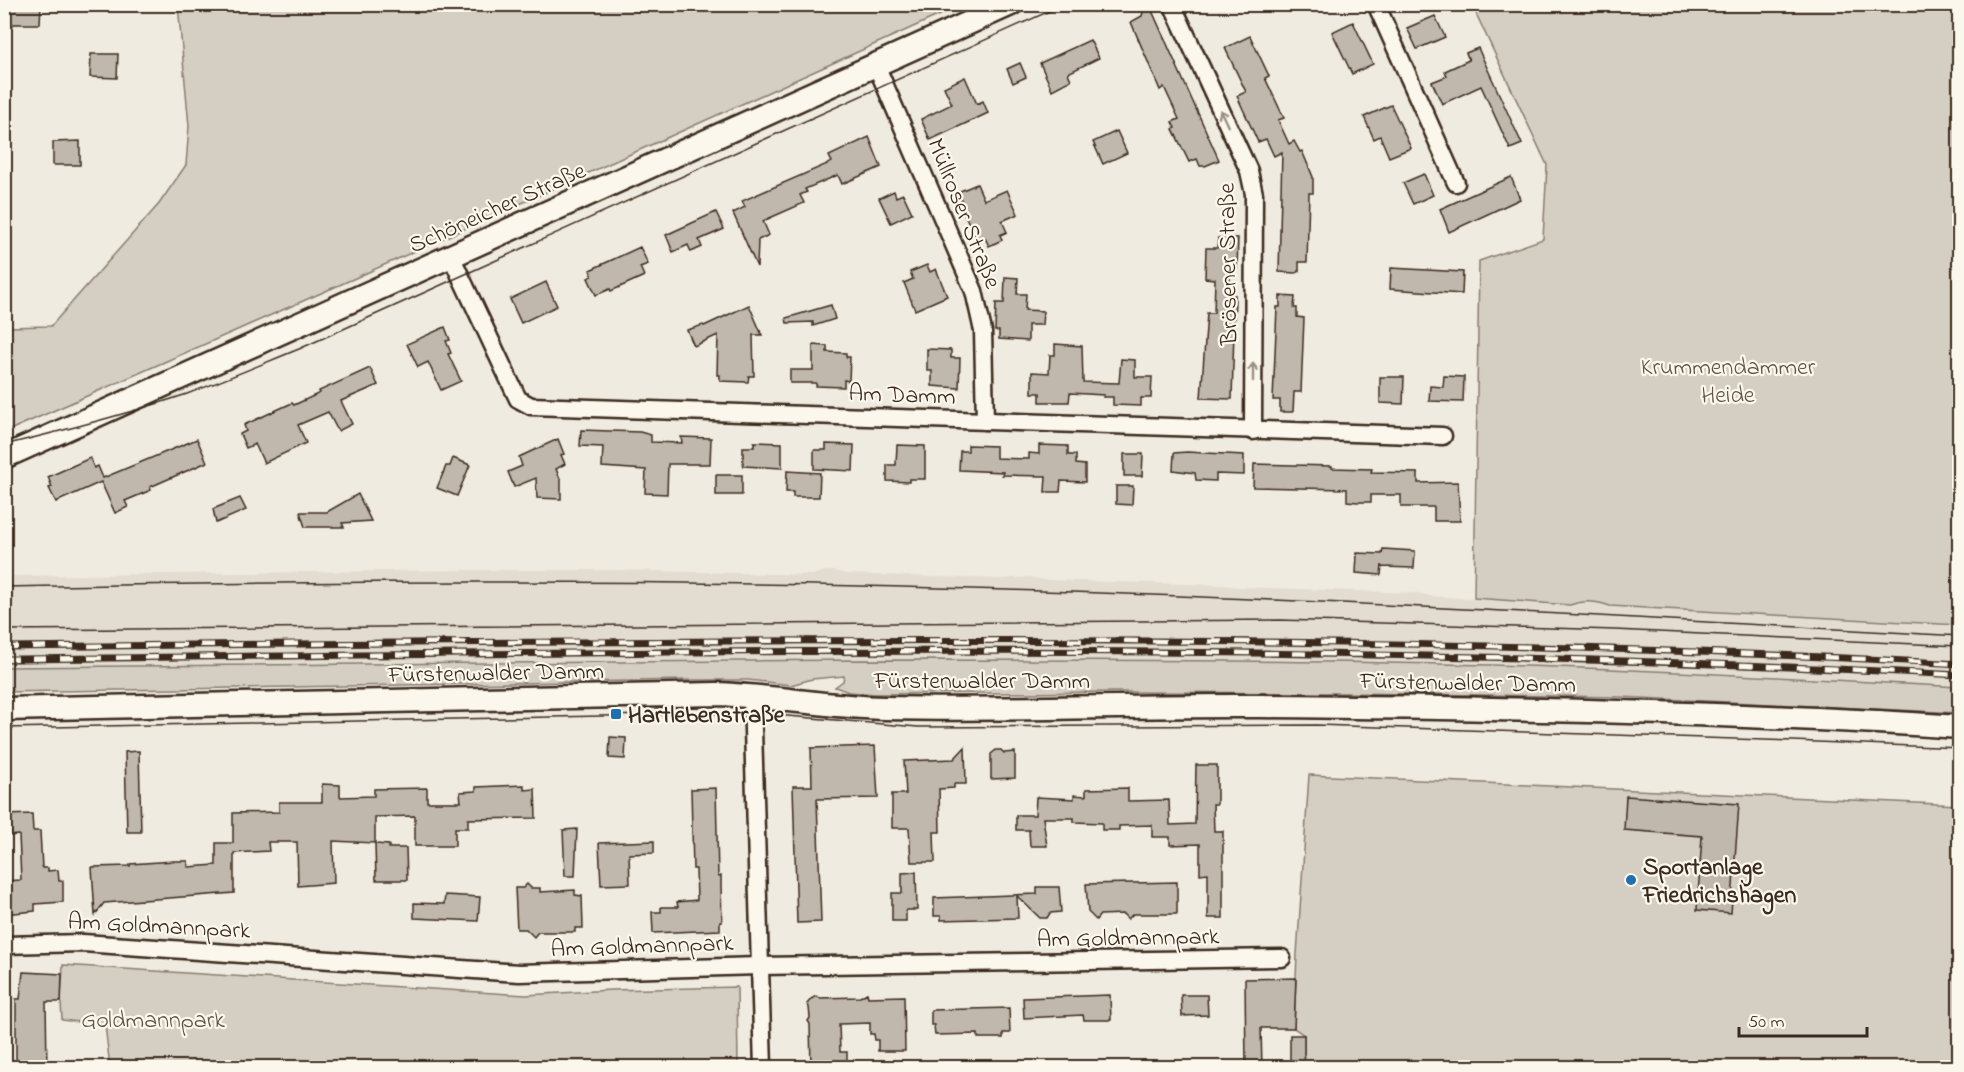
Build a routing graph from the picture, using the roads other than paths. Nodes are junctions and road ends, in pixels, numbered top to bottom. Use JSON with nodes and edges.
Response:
{"nodes":[{"id":1,"x":1011,"y":4,"type":"edge"},
{"id":2,"x":1172,"y":4,"type":"edge"},
{"id":3,"x":1376,"y":4,"type":"edge"},
{"id":4,"x":876,"y":65,"type":"junction"},
{"id":5,"x":1456,"y":183,"type":"dead end"},
{"id":6,"x":452,"y":256,"type":"junction"},
{"id":7,"x":985,"y":421,"type":"junction"},
{"id":8,"x":1253,"y":431,"type":"junction"},
{"id":9,"x":1443,"y":436,"type":"dead end"},
{"id":10,"x":4,"y":457,"type":"edge"},
{"id":11,"x":752,"y":695,"type":"junction"},
{"id":12,"x":4,"y":709,"type":"edge"},
{"id":13,"x":1959,"y":727,"type":"edge"},
{"id":14,"x":4,"y":945,"type":"edge"},
{"id":15,"x":1282,"y":958,"type":"dead end"},
{"id":16,"x":759,"y":966,"type":"junction"},
{"id":17,"x":763,"y":1068,"type":"edge"}],
"edges":[{"from":1,"to":4,"type":"main road","name":"Schöneicher Straße"},
{"from":8,"to":2,"type":"street","name":"Brösener Straße","one_way":true},
{"from":3,"to":5,"type":"street"},
{"from":4,"to":6,"type":"main road","name":"Schöneicher Straße"},
{"from":4,"to":7,"type":"street","name":"Müllroser Straße"},
{"from":6,"to":7,"type":"street","name":"Am Damm"},
{"from":6,"to":10,"type":"main road","name":"Schöneicher Straße"},
{"from":7,"to":8,"type":"street","name":"Am Damm"},
{"from":8,"to":9,"type":"street","name":"Am Damm"},
{"from":11,"to":12,"type":"main road","name":"Fürstenwalder Damm"},
{"from":11,"to":13,"type":"main road","name":"Fürstenwalder Damm"},
{"from":11,"to":16,"type":"street"},
{"from":14,"to":16,"type":"street","name":"Am Goldmannpark"},
{"from":15,"to":16,"type":"street","name":"Am Goldmannpark"},
{"from":16,"to":17,"type":"street"}]}
